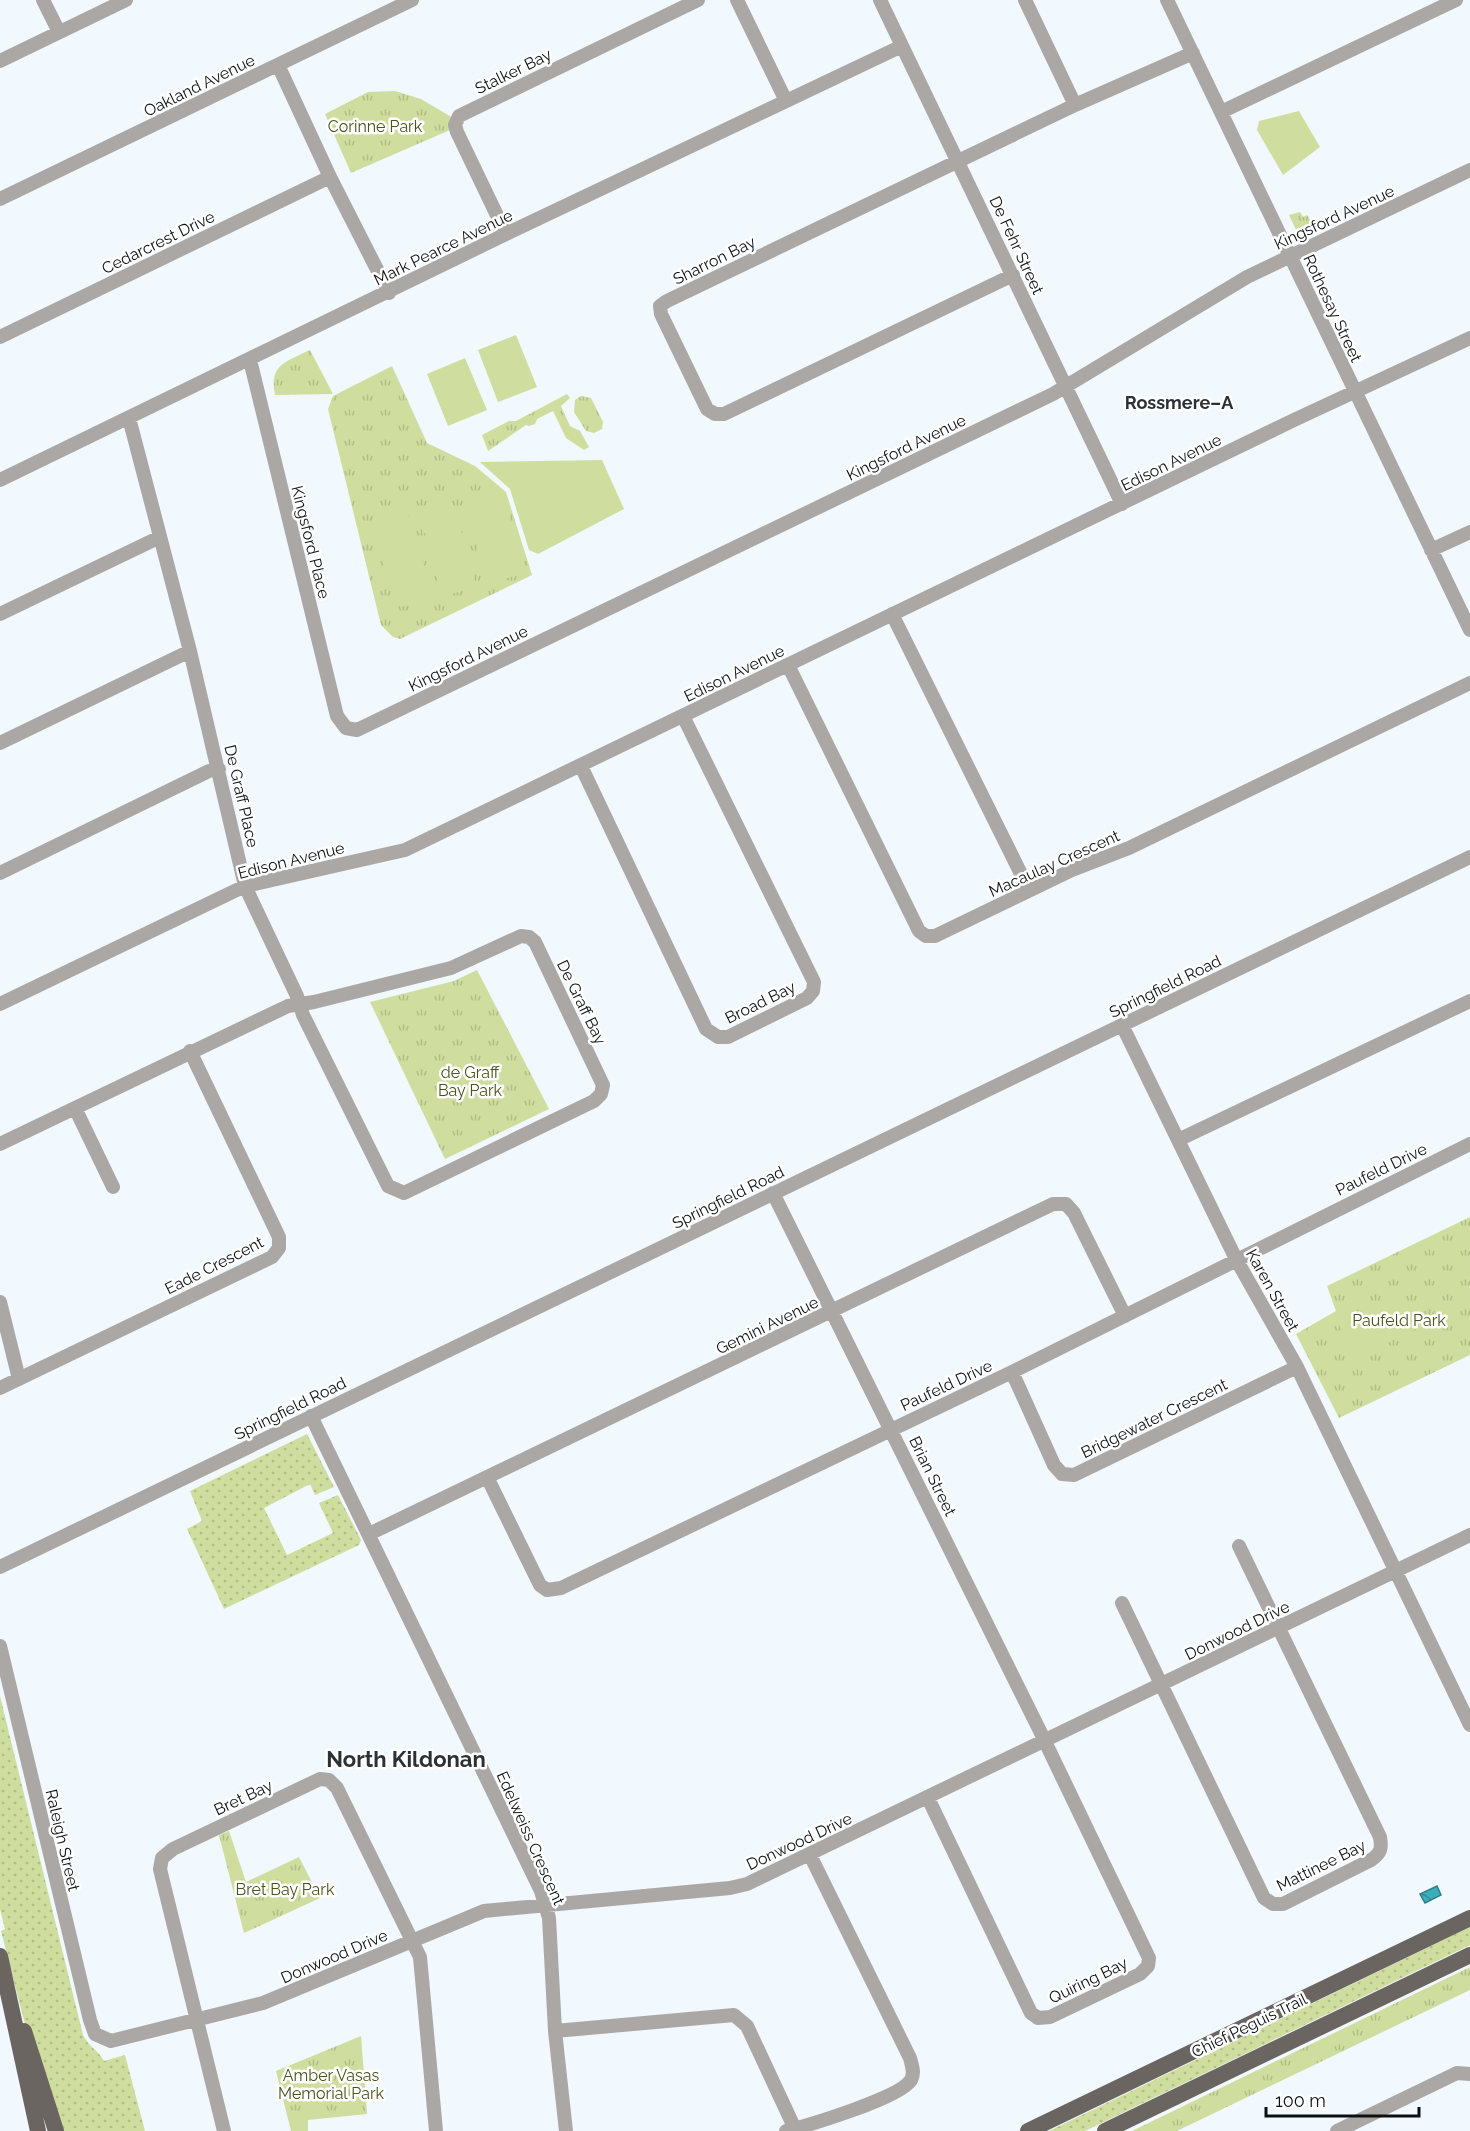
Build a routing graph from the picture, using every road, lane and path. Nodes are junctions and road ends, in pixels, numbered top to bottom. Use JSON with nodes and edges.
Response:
{"nodes":[{"id":1,"x":43,"y":0,"type":"edge"},
{"id":2,"x":126,"y":0,"type":"edge"},
{"id":3,"x":412,"y":0,"type":"edge"},
{"id":4,"x":698,"y":0,"type":"edge"},
{"id":5,"x":737,"y":0,"type":"edge"},
{"id":6,"x":880,"y":0,"type":"edge"},
{"id":7,"x":1024,"y":0,"type":"edge"},
{"id":8,"x":1167,"y":0,"type":"edge"},
{"id":9,"x":1456,"y":0,"type":"edge"},
{"id":10,"x":59,"y":32,"type":"junction"},
{"id":11,"x":902,"y":46,"type":"junction"},
{"id":12,"x":1193,"y":53,"type":"junction"},
{"id":13,"x":0,"y":61,"type":"edge"},
{"id":14,"x":278,"y":65,"type":"junction"},
{"id":15,"x":786,"y":101,"type":"junction"},
{"id":16,"x":1075,"y":105,"type":"junction"},
{"id":17,"x":1221,"y":112,"type":"junction"},
{"id":18,"x":959,"y":161,"type":"junction"},
{"id":19,"x":1470,"y":170,"type":"edge"},
{"id":20,"x":330,"y":177,"type":"junction"},
{"id":21,"x":1,"y":195,"type":"edge"},
{"id":22,"x":506,"y":234,"type":"junction"},
{"id":23,"x":1291,"y":257,"type":"junction"},
{"id":24,"x":1013,"y":275,"type":"junction"},
{"id":25,"x":389,"y":293,"type":"junction"},
{"id":26,"x":0,"y":337,"type":"edge"},
{"id":27,"x":1470,"y":338,"type":"edge"},
{"id":28,"x":250,"y":360,"type":"junction"},
{"id":29,"x":1065,"y":387,"type":"junction"},
{"id":30,"x":1355,"y":392,"type":"junction"},
{"id":31,"x":129,"y":418,"type":"junction"},
{"id":32,"x":0,"y":480,"type":"edge"},
{"id":33,"x":1122,"y":504,"type":"junction"},
{"id":34,"x":1470,"y":532,"type":"edge"},
{"id":35,"x":160,"y":537,"type":"junction"},
{"id":36,"x":1431,"y":550,"type":"junction"},
{"id":37,"x":0,"y":614,"type":"edge"},
{"id":38,"x":892,"y":614,"type":"junction"},
{"id":39,"x":1470,"y":630,"type":"edge"},
{"id":40,"x":190,"y":651,"type":"junction"},
{"id":41,"x":788,"y":665,"type":"junction"},
{"id":42,"x":1470,"y":683,"type":"edge"},
{"id":43,"x":683,"y":716,"type":"junction"},
{"id":44,"x":346,"y":728,"type":"joint"},
{"id":45,"x":0,"y":743,"type":"edge"},
{"id":46,"x":581,"y":766,"type":"junction"},
{"id":47,"x":219,"y":769,"type":"junction"},
{"id":48,"x":1470,"y":857,"type":"edge"},
{"id":49,"x":0,"y":873,"type":"edge"},
{"id":50,"x":245,"y":886,"type":"junction"},
{"id":51,"x":1029,"y":891,"type":"junction"},
{"id":52,"x":1470,"y":1001,"type":"edge"},
{"id":53,"x":0,"y":1004,"type":"edge"},
{"id":54,"x":300,"y":1004,"type":"junction"},
{"id":55,"x":1122,"y":1025,"type":"junction"},
{"id":56,"x":190,"y":1051,"type":"junction"},
{"id":57,"x":75,"y":1108,"type":"junction"},
{"id":58,"x":1179,"y":1140,"type":"junction"},
{"id":59,"x":0,"y":1144,"type":"edge"},
{"id":60,"x":1470,"y":1144,"type":"edge"},
{"id":61,"x":113,"y":1187,"type":"dead end"},
{"id":62,"x":396,"y":1191,"type":"joint"},
{"id":63,"x":773,"y":1193,"type":"junction"},
{"id":64,"x":1236,"y":1259,"type":"junction"},
{"id":65,"x":0,"y":1302,"type":"edge"},
{"id":66,"x":833,"y":1311,"type":"junction"},
{"id":67,"x":1125,"y":1316,"type":"junction"},
{"id":68,"x":1297,"y":1367,"type":"junction"},
{"id":69,"x":1012,"y":1372,"type":"junction"},
{"id":70,"x":19,"y":1379,"type":"junction"},
{"id":71,"x":0,"y":1388,"type":"edge"},
{"id":72,"x":311,"y":1416,"type":"junction"},
{"id":73,"x":892,"y":1428,"type":"junction"},
{"id":74,"x":488,"y":1479,"type":"junction"},
{"id":75,"x":369,"y":1534,"type":"junction"},
{"id":76,"x":1470,"y":1535,"type":"edge"},
{"id":77,"x":1239,"y":1546,"type":"dead end"},
{"id":78,"x":0,"y":1567,"type":"edge"},
{"id":79,"x":1395,"y":1571,"type":"junction"},
{"id":80,"x":1122,"y":1603,"type":"dead end"},
{"id":81,"x":1279,"y":1628,"type":"junction"},
{"id":82,"x":0,"y":1646,"type":"edge"},
{"id":83,"x":1162,"y":1685,"type":"junction"},
{"id":84,"x":1470,"y":1725,"type":"edge"},
{"id":85,"x":1045,"y":1742,"type":"junction"},
{"id":86,"x":928,"y":1798,"type":"junction"},
{"id":87,"x":810,"y":1855,"type":"junction"},
{"id":88,"x":544,"y":1905,"type":"junction"},
{"id":89,"x":1470,"y":1918,"type":"edge"},
{"id":90,"x":411,"y":1941,"type":"junction"},
{"id":91,"x":1470,"y":1955,"type":"edge"},
{"id":92,"x":0,"y":1956,"type":"edge"},
{"id":93,"x":9,"y":1994,"type":"junction"},
{"id":94,"x":195,"y":2021,"type":"junction"},
{"id":95,"x":555,"y":2031,"type":"junction"},
{"id":96,"x":100,"y":2038,"type":"joint"},
{"id":97,"x":1470,"y":2074,"type":"edge"},
{"id":98,"x":791,"y":2130,"type":"edge"},
{"id":99,"x":38,"y":2131,"type":"edge"},
{"id":100,"x":56,"y":2131,"type":"edge"},
{"id":101,"x":224,"y":2131,"type":"edge"},
{"id":102,"x":436,"y":2131,"type":"edge"},
{"id":103,"x":566,"y":2131,"type":"edge"},
{"id":104,"x":1028,"y":2131,"type":"edge"},
{"id":105,"x":1105,"y":2131,"type":"edge"},
{"id":106,"x":1337,"y":2131,"type":"edge"}],
"edges":[{"from":1,"to":10,"type":"street"},
{"from":2,"to":10,"type":"street"},
{"from":3,"to":14,"type":"street","name":"Oakland Avenue"},
{"from":4,"to":22,"type":"street","name":"Stalker Bay"},
{"from":5,"to":15,"type":"street"},
{"from":6,"to":11,"type":"street","name":"De Fehr Street"},
{"from":7,"to":16,"type":"street"},
{"from":8,"to":12,"type":"street","name":"Rothesay Street"},
{"from":9,"to":17,"type":"street"},
{"from":10,"to":13,"type":"street"},
{"from":11,"to":15,"type":"street","name":"Mark Pearce Avenue"},
{"from":11,"to":18,"type":"street","name":"De Fehr Street"},
{"from":12,"to":16,"type":"street","name":"Sharron Bay"},
{"from":12,"to":17,"type":"street","name":"Rothesay Street"},
{"from":14,"to":20,"type":"street"},
{"from":14,"to":21,"type":"street","name":"Oakland Avenue"},
{"from":15,"to":22,"type":"street","name":"Mark Pearce Avenue"},
{"from":16,"to":18,"type":"street","name":"Sharron Bay"},
{"from":17,"to":23,"type":"street","name":"Rothesay Street"},
{"from":18,"to":24,"type":"street","name":"De Fehr Street"},
{"from":18,"to":24,"type":"street","name":"Sharron Bay"},
{"from":19,"to":23,"type":"street","name":"Kingsford Avenue"},
{"from":20,"to":25,"type":"street"},
{"from":20,"to":26,"type":"street","name":"Cedarcrest Drive"},
{"from":22,"to":25,"type":"street","name":"Mark Pearce Avenue"},
{"from":23,"to":29,"type":"street","name":"Kingsford Avenue"},
{"from":23,"to":30,"type":"street","name":"Rothesay Street"},
{"from":24,"to":29,"type":"street","name":"De Fehr Street"},
{"from":25,"to":28,"type":"street","name":"Mark Pearce Avenue"},
{"from":27,"to":30,"type":"street","name":"Edison Avenue"},
{"from":28,"to":31,"type":"street","name":"Mark Pearce Avenue"},
{"from":28,"to":44,"type":"street","name":"Kingsford Place"},
{"from":29,"to":33,"type":"street","name":"De Fehr Street"},
{"from":29,"to":44,"type":"street","name":"Kingsford Avenue"},
{"from":30,"to":33,"type":"street","name":"Edison Avenue"},
{"from":30,"to":36,"type":"street","name":"Rothesay Street"},
{"from":31,"to":32,"type":"street","name":"Mark Pearce Avenue"},
{"from":31,"to":35,"type":"street","name":"De Graff Place"},
{"from":33,"to":38,"type":"street","name":"Edison Avenue"},
{"from":34,"to":36,"type":"street"},
{"from":35,"to":37,"type":"street"},
{"from":35,"to":40,"type":"street","name":"De Graff Place"},
{"from":36,"to":39,"type":"street","name":"Rothesay Street"},
{"from":38,"to":41,"type":"street","name":"Edison Avenue"},
{"from":38,"to":51,"type":"street"},
{"from":40,"to":45,"type":"street"},
{"from":40,"to":47,"type":"street","name":"De Graff Place"},
{"from":41,"to":43,"type":"street","name":"Edison Avenue"},
{"from":41,"to":51,"type":"street","name":"Macaulay Crescent"},
{"from":42,"to":51,"type":"street","name":"Macaulay Crescent"},
{"from":43,"to":46,"type":"street","name":"Edison Avenue"},
{"from":43,"to":46,"type":"street","name":"Broad Bay"},
{"from":46,"to":50,"type":"street","name":"Edison Avenue"},
{"from":47,"to":49,"type":"street"},
{"from":47,"to":50,"type":"street","name":"De Graff Place"},
{"from":48,"to":55,"type":"street","name":"Springfield Road"},
{"from":50,"to":53,"type":"street","name":"Edison Avenue"},
{"from":50,"to":54,"type":"street","name":"De Graff Place"},
{"from":52,"to":58,"type":"street"},
{"from":54,"to":56,"type":"street"},
{"from":54,"to":62,"type":"street","name":"De Graff Place"},
{"from":54,"to":62,"type":"street","name":"De Graff Bay"},
{"from":55,"to":58,"type":"street","name":"Karen Street"},
{"from":55,"to":63,"type":"street","name":"Springfield Road"},
{"from":56,"to":57,"type":"street"},
{"from":56,"to":70,"type":"street","name":"Eade Crescent"},
{"from":57,"to":59,"type":"street"},
{"from":57,"to":61,"type":"street"},
{"from":58,"to":64,"type":"street","name":"Karen Street"},
{"from":60,"to":64,"type":"street","name":"Paufeld Drive"},
{"from":63,"to":66,"type":"street","name":"Brian Street"},
{"from":63,"to":72,"type":"street","name":"Springfield Road"},
{"from":64,"to":67,"type":"street","name":"Paufeld Drive"},
{"from":64,"to":68,"type":"street","name":"Karen Street"},
{"from":65,"to":70,"type":"street"},
{"from":66,"to":67,"type":"street","name":"Gemini Avenue"},
{"from":66,"to":73,"type":"street","name":"Brian Street"},
{"from":66,"to":74,"type":"street","name":"Gemini Avenue"},
{"from":67,"to":69,"type":"street","name":"Paufeld Drive"},
{"from":68,"to":69,"type":"street","name":"Bridgewater Crescent"},
{"from":68,"to":79,"type":"street","name":"Karen Street"},
{"from":69,"to":73,"type":"street","name":"Paufeld Drive"},
{"from":70,"to":71,"type":"street","name":"Eade Crescent"},
{"from":72,"to":75,"type":"street","name":"Edelweiss Crescent"},
{"from":72,"to":78,"type":"street","name":"Springfield Road"},
{"from":73,"to":74,"type":"street","name":"Paufeld Drive"},
{"from":73,"to":85,"type":"street","name":"Brian Street"},
{"from":74,"to":75,"type":"street","name":"Gemini Avenue"},
{"from":75,"to":88,"type":"street","name":"Edelweiss Crescent"},
{"from":76,"to":79,"type":"street","name":"Donwood Drive"},
{"from":77,"to":81,"type":"street"},
{"from":79,"to":81,"type":"street","name":"Donwood Drive"},
{"from":79,"to":84,"type":"street","name":"Karen Street"},
{"from":80,"to":83,"type":"street"},
{"from":81,"to":83,"type":"street","name":"Donwood Drive"},
{"from":81,"to":83,"type":"street","name":"Mattinee Bay"},
{"from":82,"to":96,"type":"street","name":"Raleigh Street"},
{"from":83,"to":85,"type":"street","name":"Donwood Drive"},
{"from":85,"to":86,"type":"street","name":"Donwood Drive"},
{"from":85,"to":86,"type":"street","name":"Quiring Bay"},
{"from":86,"to":87,"type":"street","name":"Donwood Drive"},
{"from":87,"to":88,"type":"street","name":"Donwood Drive"},
{"from":87,"to":98,"type":"street"},
{"from":88,"to":90,"type":"street","name":"Donwood Drive"},
{"from":88,"to":95,"type":"street","name":"Edelweiss Crescent"},
{"from":89,"to":104,"type":"main road","name":"Chief Peguis Trail"},
{"from":90,"to":94,"type":"street","name":"Donwood Drive"},
{"from":90,"to":94,"type":"street","name":"Bret Bay"},
{"from":90,"to":102,"type":"street"},
{"from":91,"to":105,"type":"main road","name":"Chief Peguis Trail"},
{"from":92,"to":93,"type":"main road"},
{"from":93,"to":99,"type":"main road"},
{"from":93,"to":100,"type":"main road"},
{"from":94,"to":96,"type":"street","name":"Donwood Drive"},
{"from":94,"to":101,"type":"street"},
{"from":95,"to":98,"type":"street"},
{"from":95,"to":103,"type":"street","name":"Edelweiss Crescent"},
{"from":97,"to":106,"type":"street"}]}
